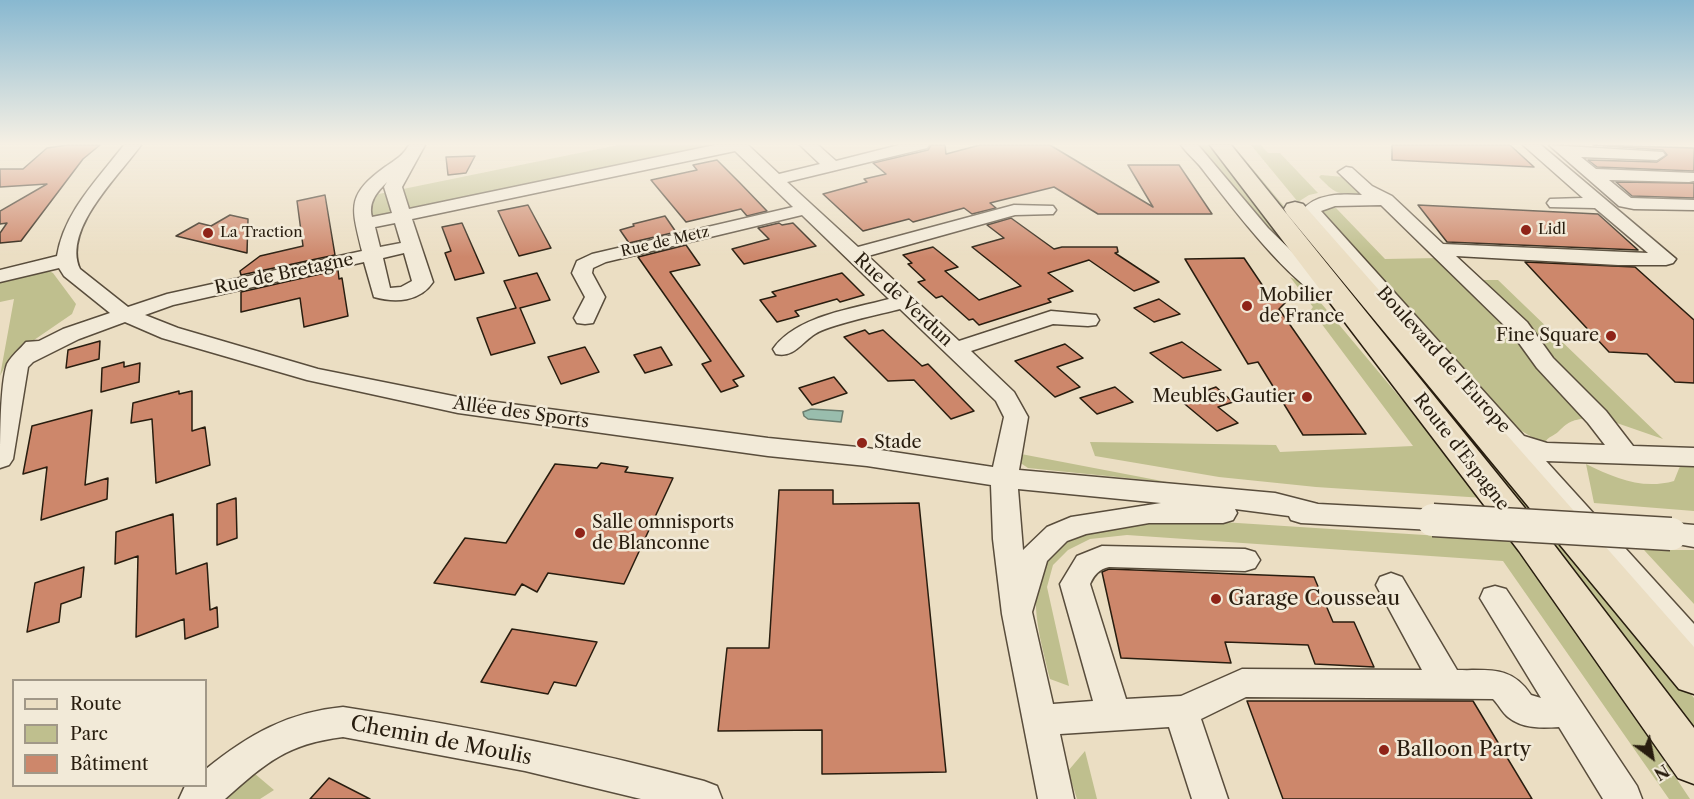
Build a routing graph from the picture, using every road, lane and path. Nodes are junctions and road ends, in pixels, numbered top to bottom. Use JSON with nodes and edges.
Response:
{"nodes":[{"id":1,"x":104,"y":182,"type":"edge"},
{"id":2,"x":377,"y":182,"type":"edge"},
{"id":3,"x":396,"y":182,"type":"edge"},
{"id":4,"x":565,"y":182,"type":"edge"},
{"id":5,"x":778,"y":182,"type":"edge"},
{"id":6,"x":1222,"y":182,"type":"edge"},
{"id":7,"x":1249,"y":182,"type":"edge"},
{"id":8,"x":1273,"y":182,"type":"edge"},
{"id":9,"x":1357,"y":182,"type":"edge"},
{"id":10,"x":1575,"y":182,"type":"edge"},
{"id":11,"x":1602,"y":182,"type":"edge"},
{"id":12,"x":1386,"y":200,"type":"junction"},
{"id":13,"x":1556,"y":203,"type":"dead end"},
{"id":14,"x":1599,"y":203,"type":"junction"},
{"id":15,"x":1694,"y":206,"type":"edge"},
{"id":16,"x":806,"y":208,"type":"junction"},
{"id":17,"x":1047,"y":210,"type":"dead end"},
{"id":18,"x":402,"y":216,"type":"junction"},
{"id":19,"x":364,"y":224,"type":"junction"},
{"id":20,"x":412,"y":246,"type":"junction"},
{"id":21,"x":1437,"y":249,"type":"junction"},
{"id":22,"x":854,"y":254,"type":"junction"},
{"id":23,"x":67,"y":256,"type":"junction"},
{"id":24,"x":371,"y":256,"type":"junction"},
{"id":25,"x":4,"y":275,"type":"edge"},
{"id":26,"x":905,"y":301,"type":"junction"},
{"id":27,"x":1343,"y":302,"type":"junction"},
{"id":28,"x":119,"y":310,"type":"junction"},
{"id":29,"x":585,"y":318,"type":"dead end"},
{"id":30,"x":1088,"y":320,"type":"dead end"},
{"id":31,"x":784,"y":349,"type":"dead end"},
{"id":32,"x":956,"y":350,"type":"junction"},
{"id":33,"x":1516,"y":442,"type":"junction"},
{"id":34,"x":1628,"y":456,"type":"junction"},
{"id":35,"x":1694,"y":457,"type":"edge"},
{"id":36,"x":0,"y":459,"type":"edge"},
{"id":37,"x":1006,"y":482,"type":"junction"},
{"id":38,"x":1223,"y":513,"type":"junction"},
{"id":39,"x":1315,"y":513,"type":"junction"},
{"id":40,"x":1683,"y":535,"type":"edge"},
{"id":41,"x":1245,"y":560,"type":"dead end"},
{"id":42,"x":1391,"y":585,"type":"dead end"},
{"id":43,"x":1495,"y":598,"type":"dead end"},
{"id":44,"x":1017,"y":614,"type":"junction"},
{"id":45,"x":1694,"y":646,"type":"edge"},
{"id":46,"x":1694,"y":676,"type":"edge"},
{"id":47,"x":1447,"y":684,"type":"junction"},
{"id":48,"x":1181,"y":711,"type":"junction"},
{"id":49,"x":1568,"y":712,"type":"junction"},
{"id":50,"x":1114,"y":716,"type":"junction"},
{"id":51,"x":1040,"y":720,"type":"junction"},
{"id":52,"x":1694,"y":763,"type":"edge"},
{"id":53,"x":197,"y":799,"type":"edge"},
{"id":54,"x":704,"y":799,"type":"edge"},
{"id":55,"x":1056,"y":799,"type":"edge"},
{"id":56,"x":1210,"y":799,"type":"edge"},
{"id":57,"x":1624,"y":799,"type":"edge"}],
"edges":[{"from":1,"to":23,"type":"street"},
{"from":2,"to":19,"type":"street"},
{"from":3,"to":18,"type":"street"},
{"from":4,"to":18,"type":"street"},
{"from":5,"to":16,"type":"street","name":"Rue de Verdun"},
{"from":6,"to":27,"type":"street"},
{"from":7,"to":27,"type":"main road","name":"Route d'Espagne"},
{"from":8,"to":46,"type":"main road","name":"Route d'Espagne"},
{"from":9,"to":12,"type":"street"},
{"from":10,"to":14,"type":"street"},
{"from":11,"to":15,"type":"street"},
{"from":12,"to":21,"type":"street"},
{"from":12,"to":33,"type":"street","name":"Boulevard de l'Europe"},
{"from":13,"to":14,"type":"street"},
{"from":14,"to":21,"type":"street"},
{"from":16,"to":22,"type":"street","name":"Rue de Verdun"},
{"from":16,"to":29,"type":"street","name":"Rue de Metz"},
{"from":17,"to":22,"type":"street"},
{"from":18,"to":19,"type":"street"},
{"from":18,"to":20,"type":"street"},
{"from":19,"to":24,"type":"street"},
{"from":20,"to":24,"type":"street","name":"Rue de Bretagne"},
{"from":20,"to":24,"type":"street"},
{"from":21,"to":34,"type":"street"},
{"from":22,"to":26,"type":"street","name":"Rue de Verdun"},
{"from":23,"to":25,"type":"street"},
{"from":23,"to":28,"type":"street","name":"Allée des Sports"},
{"from":24,"to":28,"type":"street","name":"Rue de Bretagne"},
{"from":26,"to":31,"type":"street"},
{"from":26,"to":32,"type":"street","name":"Rue de Verdun"},
{"from":27,"to":52,"type":"main road","name":"Route d'Espagne"},
{"from":28,"to":36,"type":"street","name":"Rue de Bretagne"},
{"from":28,"to":37,"type":"street","name":"Allée des Sports"},
{"from":30,"to":32,"type":"street"},
{"from":32,"to":37,"type":"street","name":"Rue de Verdun"},
{"from":33,"to":34,"type":"street","name":"Boulevard de l'Europe"},
{"from":33,"to":45,"type":"street"},
{"from":34,"to":35,"type":"street","name":"Boulevard de l'Europe"},
{"from":37,"to":38,"type":"street"},
{"from":37,"to":39,"type":"street"},
{"from":37,"to":44,"type":"street"},
{"from":38,"to":39,"type":"street"},
{"from":38,"to":44,"type":"street"},
{"from":39,"to":40,"type":"street","bridge":true},
{"from":41,"to":50,"type":"street"},
{"from":42,"to":47,"type":"street"},
{"from":43,"to":49,"type":"street"},
{"from":44,"to":51,"type":"street"},
{"from":47,"to":48,"type":"street"},
{"from":47,"to":49,"type":"street"},
{"from":48,"to":50,"type":"street"},
{"from":48,"to":56,"type":"street"},
{"from":49,"to":57,"type":"street"},
{"from":50,"to":51,"type":"street"},
{"from":51,"to":55,"type":"street"},
{"from":53,"to":54,"type":"street","name":"Chemin de Moulis"}]}
